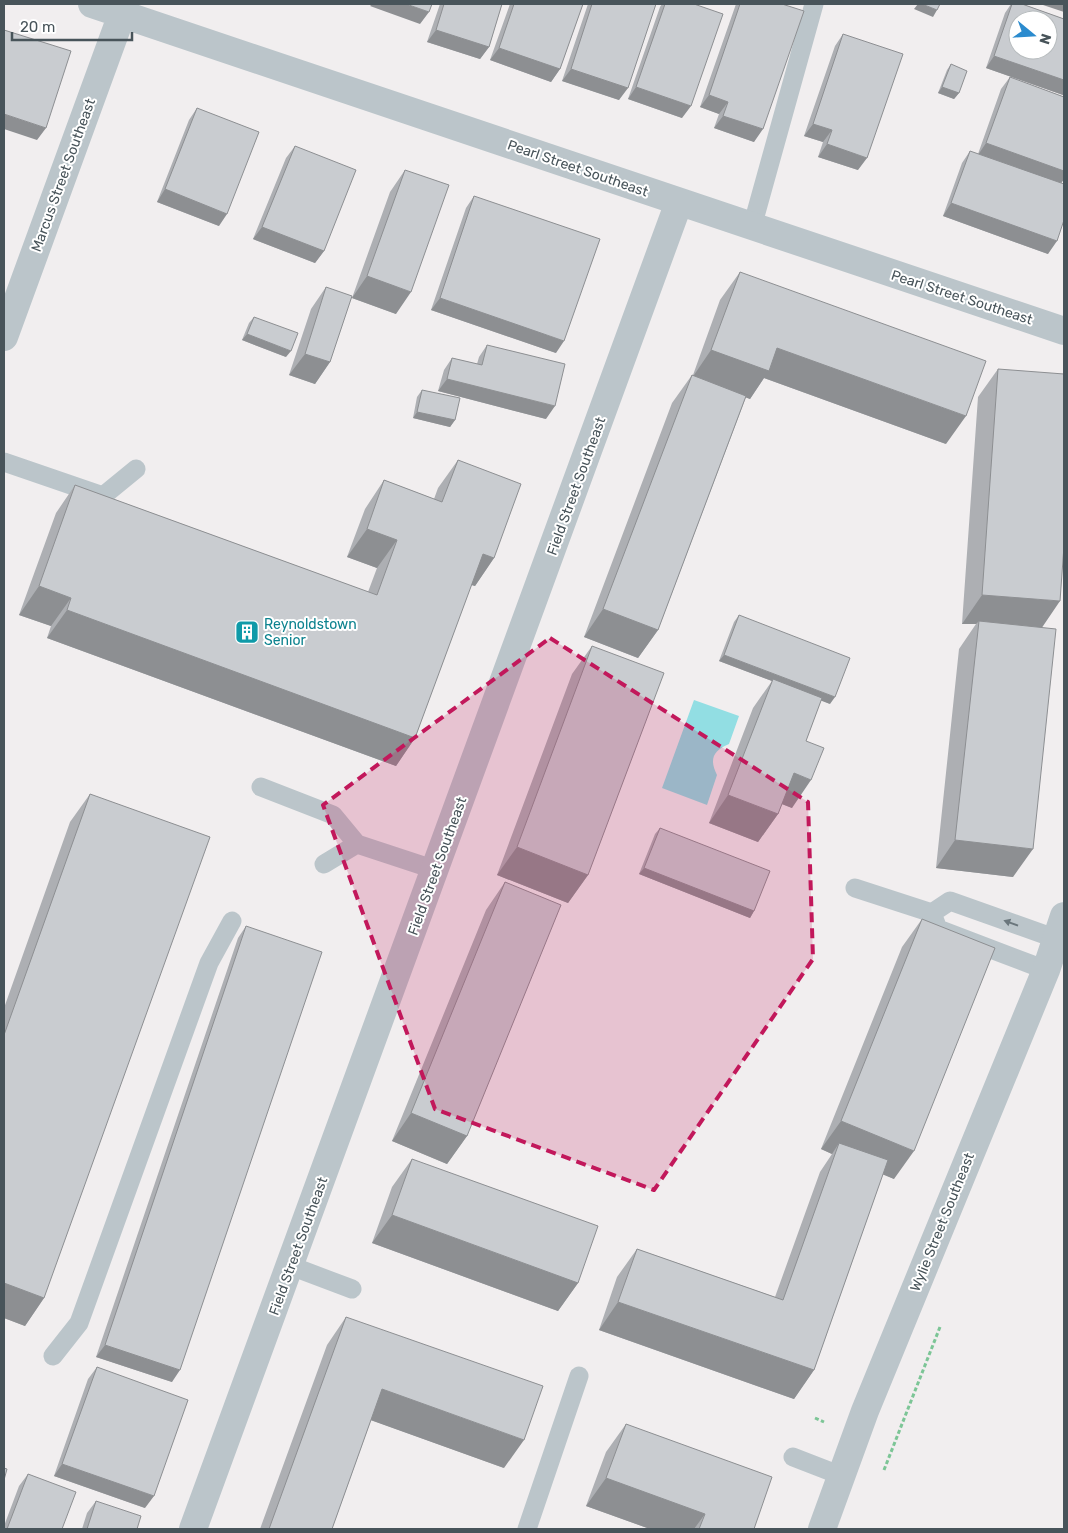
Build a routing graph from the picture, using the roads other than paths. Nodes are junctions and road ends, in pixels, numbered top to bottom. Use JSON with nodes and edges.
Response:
{"nodes":[{"id":1,"x":92,"y":4,"type":"edge"},
{"id":2,"x":814,"y":4,"type":"edge"},
{"id":3,"x":122,"y":14,"type":"junction"},
{"id":4,"x":679,"y":202,"type":"junction"},
{"id":5,"x":752,"y":227,"type":"junction"},
{"id":6,"x":1064,"y":331,"type":"edge"},
{"id":7,"x":4,"y":337,"type":"edge"},
{"id":8,"x":4,"y":462,"type":"edge"},
{"id":9,"x":136,"y":469,"type":"dead end"},
{"id":10,"x":261,"y":787,"type":"dead end"},
{"id":11,"x":357,"y":844,"type":"junction"},
{"id":12,"x":324,"y":864,"type":"dead end"},
{"id":13,"x":436,"y":870,"type":"junction"},
{"id":14,"x":855,"y":888,"type":"dead end"},
{"id":15,"x":932,"y":913,"type":"junction"},
{"id":16,"x":232,"y":921,"type":"dead end"},
{"id":17,"x":1060,"y":928,"type":"edge"},
{"id":18,"x":1046,"y":970,"type":"junction"},
{"id":19,"x":291,"y":1266,"type":"junction"},
{"id":20,"x":352,"y":1289,"type":"dead end"},
{"id":21,"x":53,"y":1356,"type":"dead end"},
{"id":22,"x":579,"y":1376,"type":"dead end"},
{"id":23,"x":793,"y":1457,"type":"dead end"},
{"id":24,"x":842,"y":1476,"type":"junction"},
{"id":25,"x":192,"y":1529,"type":"edge"},
{"id":26,"x":526,"y":1529,"type":"edge"},
{"id":27,"x":822,"y":1529,"type":"edge"}],
"edges":[{"from":1,"to":3,"type":"street","name":"Pearl Street Southeast"},
{"from":2,"to":5,"type":"lane"},
{"from":3,"to":4,"type":"street","name":"Pearl Street Southeast"},
{"from":3,"to":7,"type":"street","name":"Marcus Street Southeast"},
{"from":4,"to":5,"type":"street","name":"Pearl Street Southeast"},
{"from":4,"to":13,"type":"street","name":"Field Street Southeast"},
{"from":5,"to":6,"type":"street","name":"Pearl Street Southeast"},
{"from":8,"to":9,"type":"lane"},
{"from":10,"to":11,"type":"lane"},
{"from":11,"to":12,"type":"lane"},
{"from":11,"to":13,"type":"lane"},
{"from":13,"to":19,"type":"street","name":"Field Street Southeast"},
{"from":14,"to":15,"type":"lane"},
{"from":17,"to":15,"type":"lane","one_way":true},
{"from":15,"to":18,"type":"lane"},
{"from":16,"to":21,"type":"lane"},
{"from":17,"to":18,"type":"street","name":"Wylie Street Southeast"},
{"from":18,"to":24,"type":"street","name":"Wylie Street Southeast"},
{"from":19,"to":20,"type":"lane"},
{"from":19,"to":25,"type":"street","name":"Field Street Southeast"},
{"from":22,"to":26,"type":"lane"},
{"from":23,"to":24,"type":"lane"},
{"from":24,"to":27,"type":"street","name":"Wylie Street Southeast"}]}
